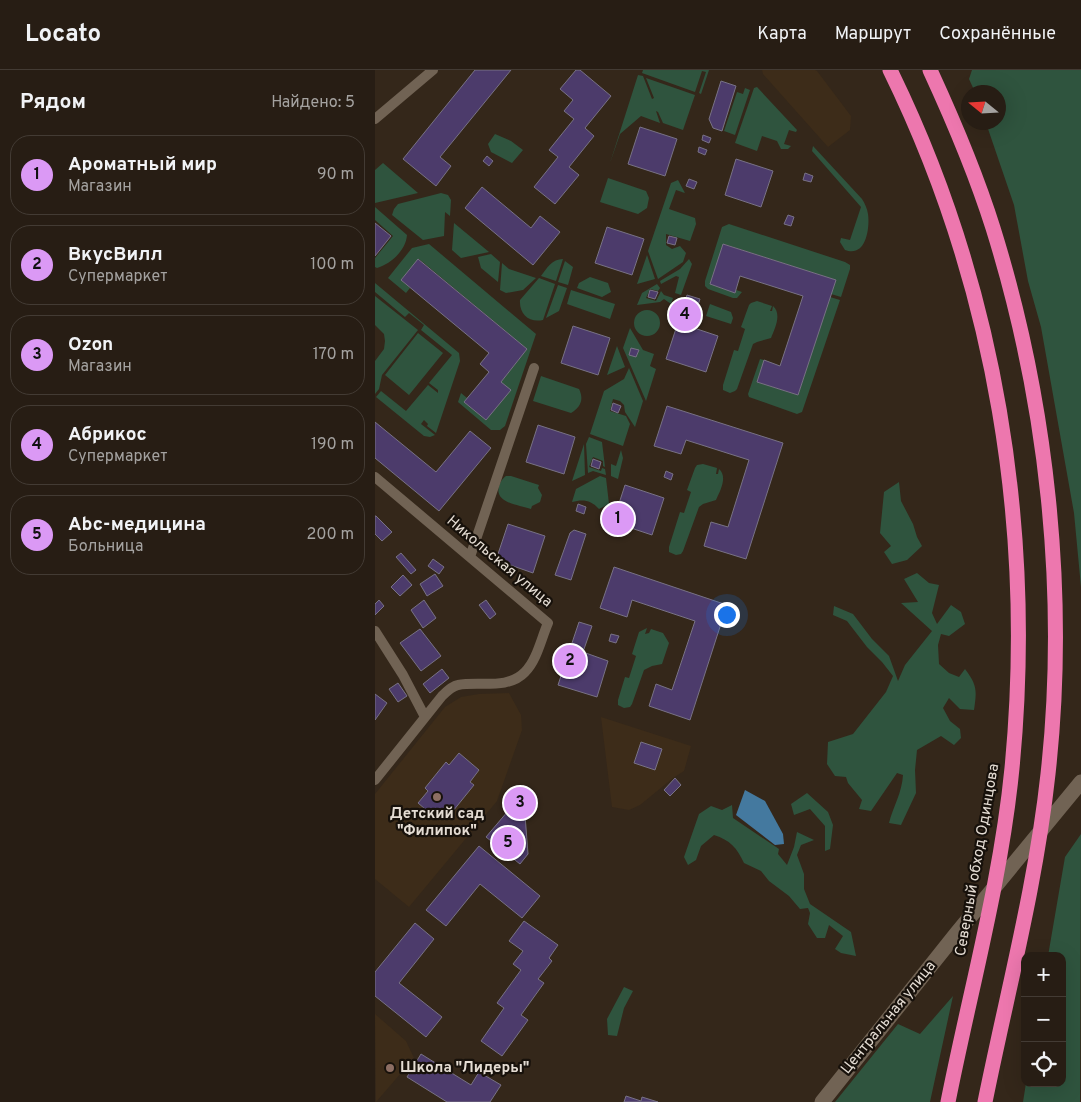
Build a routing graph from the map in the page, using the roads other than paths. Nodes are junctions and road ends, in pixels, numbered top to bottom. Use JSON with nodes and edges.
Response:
{"nodes":[{"id":1,"x":433,"y":70,"type":"edge"},
{"id":2,"x":930,"y":70,"type":"edge"},
{"id":3,"x":892,"y":72,"type":"edge"},
{"id":4,"x":375,"y":119,"type":"edge"},
{"id":5,"x":534,"y":368,"type":"dead end"},
{"id":6,"x":375,"y":478,"type":"edge"},
{"id":7,"x":470,"y":557,"type":"junction"},
{"id":8,"x":375,"y":631,"type":"edge"},
{"id":9,"x":425,"y":717,"type":"junction"},
{"id":10,"x":375,"y":780,"type":"edge"},
{"id":11,"x":1081,"y":782,"type":"edge"},
{"id":12,"x":822,"y":1102,"type":"edge"},
{"id":13,"x":948,"y":1102,"type":"edge"},
{"id":14,"x":985,"y":1102,"type":"edge"}],
"edges":[{"from":1,"to":4,"type":"street"},
{"from":2,"to":14,"type":"highway"},
{"from":3,"to":13,"type":"highway","name":"Северный обход Одинцова"},
{"from":5,"to":7,"type":"street"},
{"from":6,"to":7,"type":"street","name":"Никольская улица"},
{"from":7,"to":9,"type":"street","name":"Никольская улица"},
{"from":8,"to":9,"type":"street"},
{"from":9,"to":10,"type":"street","name":"Никольская улица"},
{"from":11,"to":12,"type":"street","name":"Центральная улица"}]}
